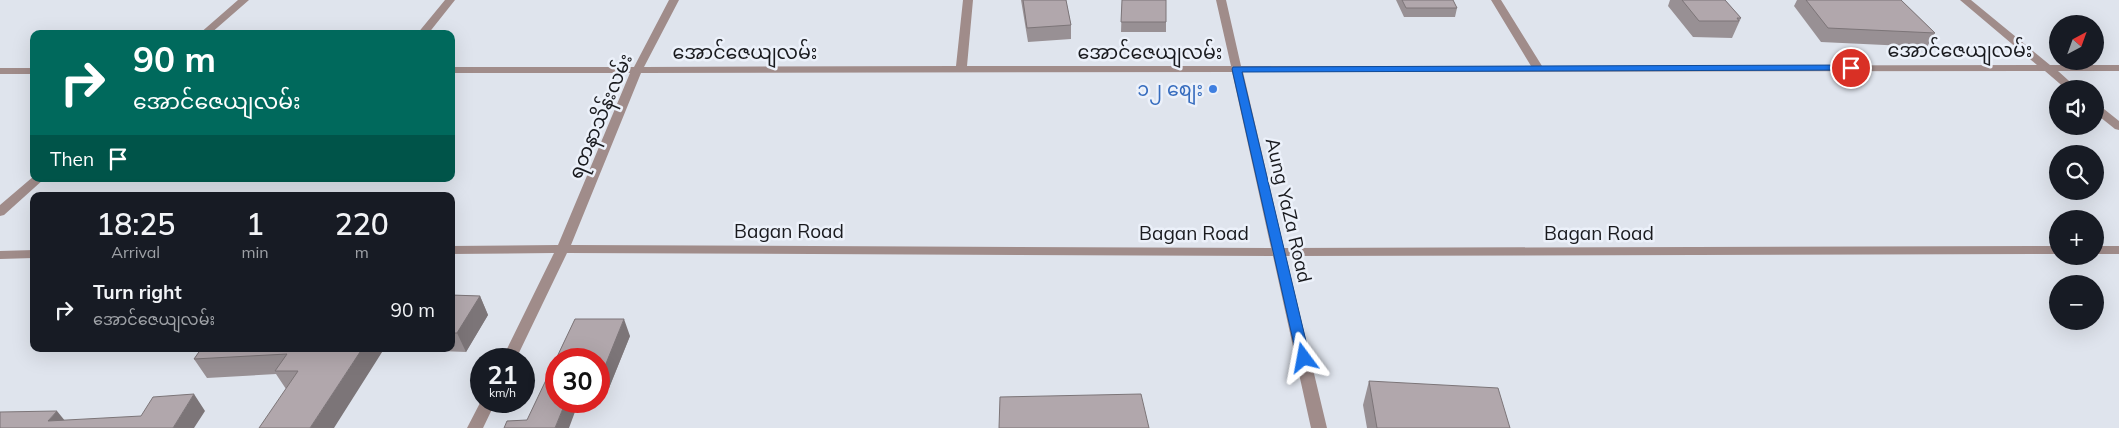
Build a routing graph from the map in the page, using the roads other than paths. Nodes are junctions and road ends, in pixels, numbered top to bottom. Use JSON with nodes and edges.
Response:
{"nodes":[{"id":1,"x":244,"y":0,"type":"edge"},
{"id":2,"x":450,"y":0,"type":"edge"},
{"id":3,"x":674,"y":0,"type":"edge"},
{"id":4,"x":968,"y":0,"type":"edge"},
{"id":5,"x":1221,"y":0,"type":"edge"},
{"id":6,"x":1496,"y":0,"type":"edge"},
{"id":7,"x":1965,"y":0,"type":"edge"},
{"id":8,"x":209,"y":30,"type":"edge"},
{"id":9,"x":425,"y":30,"type":"edge"},
{"id":10,"x":1538,"y":68,"type":"junction"},
{"id":11,"x":2047,"y":68,"type":"junction"},
{"id":12,"x":2119,"y":68,"type":"edge"},
{"id":13,"x":1237,"y":69,"type":"junction"},
{"id":14,"x":455,"y":70,"type":"edge"},
{"id":15,"x":638,"y":70,"type":"junction"},
{"id":16,"x":961,"y":70,"type":"junction"},
{"id":17,"x":0,"y":71,"type":"edge"},
{"id":18,"x":30,"y":71,"type":"edge"},
{"id":19,"x":2061,"y":80,"type":"edge"},
{"id":20,"x":2104,"y":114,"type":"edge"},
{"id":21,"x":2119,"y":127,"type":"edge"},
{"id":22,"x":35,"y":182,"type":"edge"},
{"id":23,"x":0,"y":212,"type":"edge"},
{"id":24,"x":563,"y":248,"type":"junction"},
{"id":25,"x":455,"y":250,"type":"edge"},
{"id":26,"x":2049,"y":250,"type":"edge"},
{"id":27,"x":2104,"y":250,"type":"edge"},
{"id":28,"x":2119,"y":250,"type":"edge"},
{"id":29,"x":1280,"y":252,"type":"junction"},
{"id":30,"x":0,"y":254,"type":"edge"},
{"id":31,"x":30,"y":254,"type":"edge"},
{"id":32,"x":514,"y":348,"type":"edge"},
{"id":33,"x":482,"y":413,"type":"edge"},
{"id":34,"x":475,"y":428,"type":"edge"},
{"id":35,"x":1319,"y":428,"type":"edge"}],
"edges":[{"from":1,"to":8,"type":"street"},
{"from":2,"to":9,"type":"street"},
{"from":3,"to":15,"type":"street","name":"ရတနာသိန်းလမ်း"},
{"from":4,"to":16,"type":"street"},
{"from":5,"to":13,"type":"street","name":"Aung YaZa Road"},
{"from":6,"to":10,"type":"street"},
{"from":7,"to":11,"type":"street"},
{"from":10,"to":11,"type":"street","name":"အောင်ဇေယျလမ်း"},
{"from":10,"to":13,"type":"street","name":"အောင်ဇေယျလမ်း"},
{"from":11,"to":12,"type":"street","name":"အောင်ဇေယျလမ်း"},
{"from":11,"to":19,"type":"street"},
{"from":13,"to":16,"type":"street","name":"အောင်ဇေယျလမ်း"},
{"from":13,"to":29,"type":"street","name":"Aung YaZa Road"},
{"from":14,"to":15,"type":"street","name":"အောင်ဇေယျလမ်း"},
{"from":15,"to":16,"type":"street","name":"အောင်ဇေယျလမ်း"},
{"from":15,"to":24,"type":"street","name":"ရတနာသိန်းလမ်း"},
{"from":17,"to":18,"type":"street"},
{"from":20,"to":21,"type":"street"},
{"from":22,"to":23,"type":"street"},
{"from":24,"to":25,"type":"street","name":"Bagan Road"},
{"from":24,"to":29,"type":"street","name":"Bagan Road"},
{"from":24,"to":32,"type":"street","name":"ရတနာသိန်းလမ်း"},
{"from":26,"to":29,"type":"street","name":"Bagan Road"},
{"from":27,"to":28,"type":"street"},
{"from":29,"to":35,"type":"street","name":"Aung YaZa Road"},
{"from":30,"to":31,"type":"street"},
{"from":33,"to":34,"type":"street"}]}
